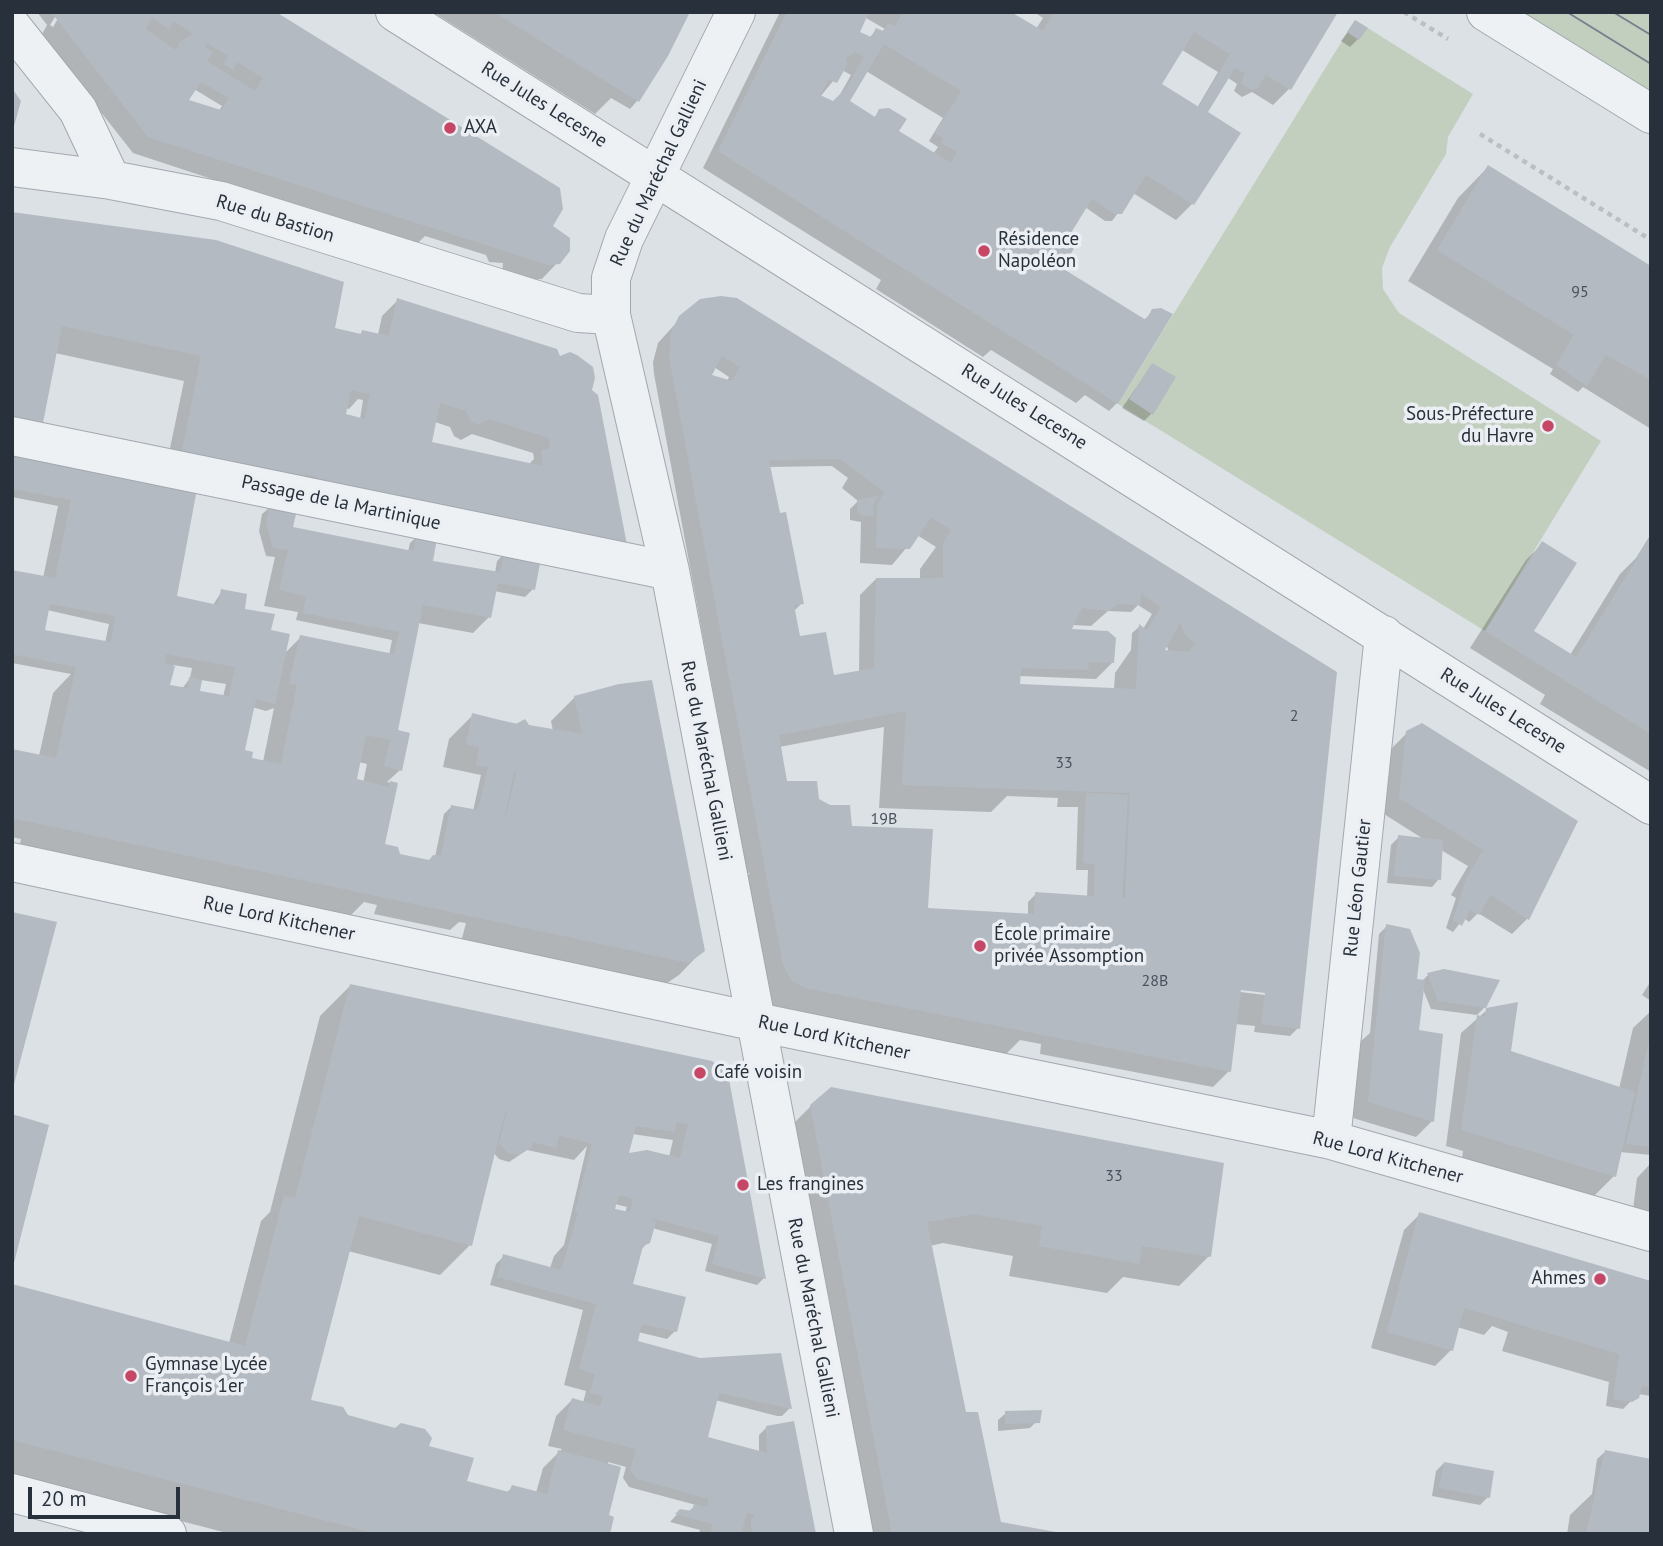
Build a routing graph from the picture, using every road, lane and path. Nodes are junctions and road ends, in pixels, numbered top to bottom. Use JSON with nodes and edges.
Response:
{"nodes":[{"id":1,"x":395,"y":12,"type":"edge"},
{"id":2,"x":736,"y":12,"type":"edge"},
{"id":3,"x":1486,"y":12,"type":"edge"},
{"id":4,"x":12,"y":27,"type":"edge"},
{"id":5,"x":1651,"y":114,"type":"edge"},
{"id":6,"x":1480,"y":134,"type":"dead end"},
{"id":7,"x":12,"y":167,"type":"edge"},
{"id":8,"x":656,"y":175,"type":"junction"},
{"id":9,"x":111,"y":180,"type":"junction"},
{"id":10,"x":1651,"y":240,"type":"edge"},
{"id":11,"x":611,"y":315,"type":"junction"},
{"id":12,"x":12,"y":436,"type":"edge"},
{"id":13,"x":670,"y":571,"type":"junction"},
{"id":14,"x":1384,"y":635,"type":"junction"},
{"id":15,"x":1651,"y":805,"type":"edge"},
{"id":16,"x":12,"y":862,"type":"edge"},
{"id":17,"x":757,"y":1023,"type":"junction"},
{"id":18,"x":1331,"y":1140,"type":"junction"},
{"id":19,"x":1651,"y":1232,"type":"edge"},
{"id":20,"x":12,"y":1493,"type":"edge"},
{"id":21,"x":167,"y":1534,"type":"edge"},
{"id":22,"x":854,"y":1534,"type":"edge"}],
"edges":[{"from":1,"to":8,"type":"street","name":"Rue Jules Lecesne"},
{"from":2,"to":8,"type":"street","name":"Rue du Maréchal Gallieni"},
{"from":3,"to":5,"type":"street"},
{"from":4,"to":9,"type":"street"},
{"from":6,"to":10,"type":"path"},
{"from":7,"to":9,"type":"street","name":"Rue du Bastion"},
{"from":8,"to":11,"type":"street","name":"Rue du Maréchal Gallieni"},
{"from":8,"to":14,"type":"street","name":"Rue Jules Lecesne"},
{"from":9,"to":11,"type":"street","name":"Rue du Bastion"},
{"from":11,"to":13,"type":"street","name":"Rue du Maréchal Gallieni"},
{"from":12,"to":13,"type":"street","name":"Passage de la Martinique"},
{"from":13,"to":17,"type":"street","name":"Rue du Maréchal Gallieni"},
{"from":14,"to":15,"type":"street","name":"Rue Jules Lecesne"},
{"from":14,"to":18,"type":"street","name":"Rue Léon Gautier"},
{"from":16,"to":17,"type":"street","name":"Rue Lord Kitchener"},
{"from":17,"to":18,"type":"street","name":"Rue Lord Kitchener"},
{"from":17,"to":22,"type":"street","name":"Rue du Maréchal Gallieni"},
{"from":18,"to":19,"type":"street","name":"Rue Lord Kitchener"},
{"from":20,"to":21,"type":"street"}]}
